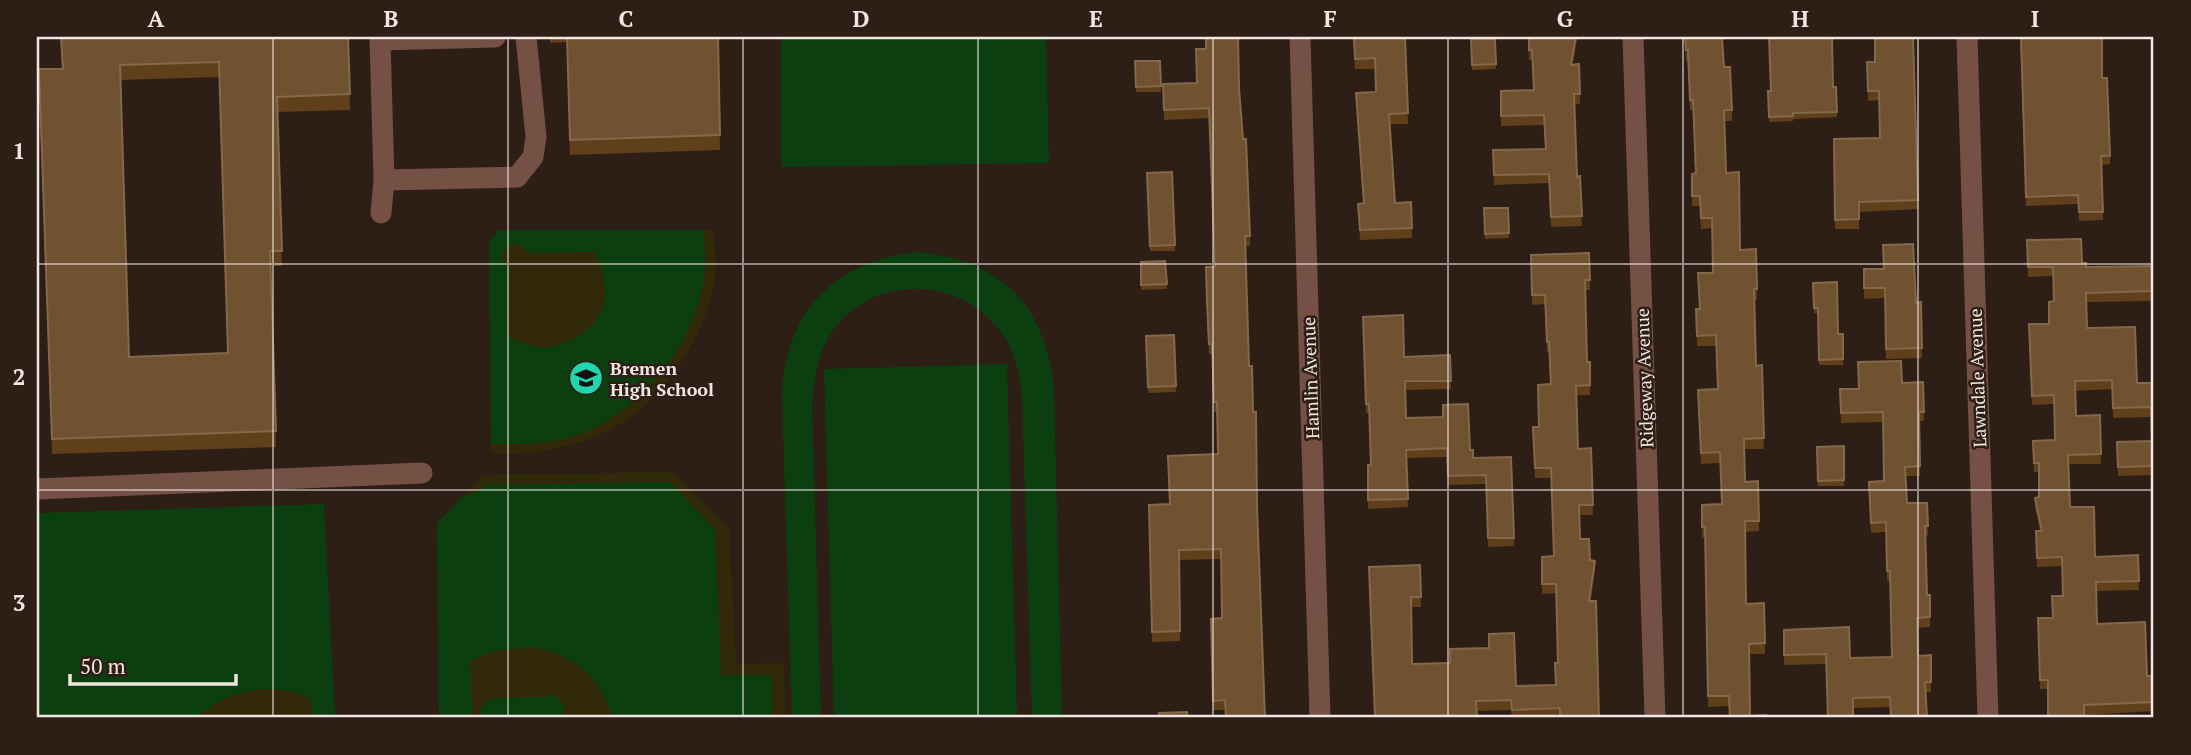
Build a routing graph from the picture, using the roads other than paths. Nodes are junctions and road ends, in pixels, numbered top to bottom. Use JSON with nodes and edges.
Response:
{"nodes":[{"id":1,"x":495,"y":37,"type":"edge"},
{"id":2,"x":526,"y":37,"type":"edge"},
{"id":3,"x":1300,"y":37,"type":"edge"},
{"id":4,"x":1633,"y":37,"type":"edge"},
{"id":5,"x":1967,"y":37,"type":"edge"},
{"id":6,"x":384,"y":180,"type":"junction"},
{"id":7,"x":381,"y":213,"type":"dead end"},
{"id":8,"x":422,"y":473,"type":"dead end"},
{"id":9,"x":37,"y":489,"type":"edge"},
{"id":10,"x":1320,"y":718,"type":"edge"},
{"id":11,"x":1655,"y":718,"type":"edge"},
{"id":12,"x":1988,"y":718,"type":"edge"}],
"edges":[{"from":1,"to":6,"type":"street"},
{"from":2,"to":6,"type":"street"},
{"from":3,"to":10,"type":"street","name":"Hamlin Avenue"},
{"from":4,"to":11,"type":"street","name":"Ridgeway Avenue"},
{"from":5,"to":12,"type":"street","name":"Lawndale Avenue"},
{"from":6,"to":7,"type":"street"},
{"from":8,"to":9,"type":"street"}]}
